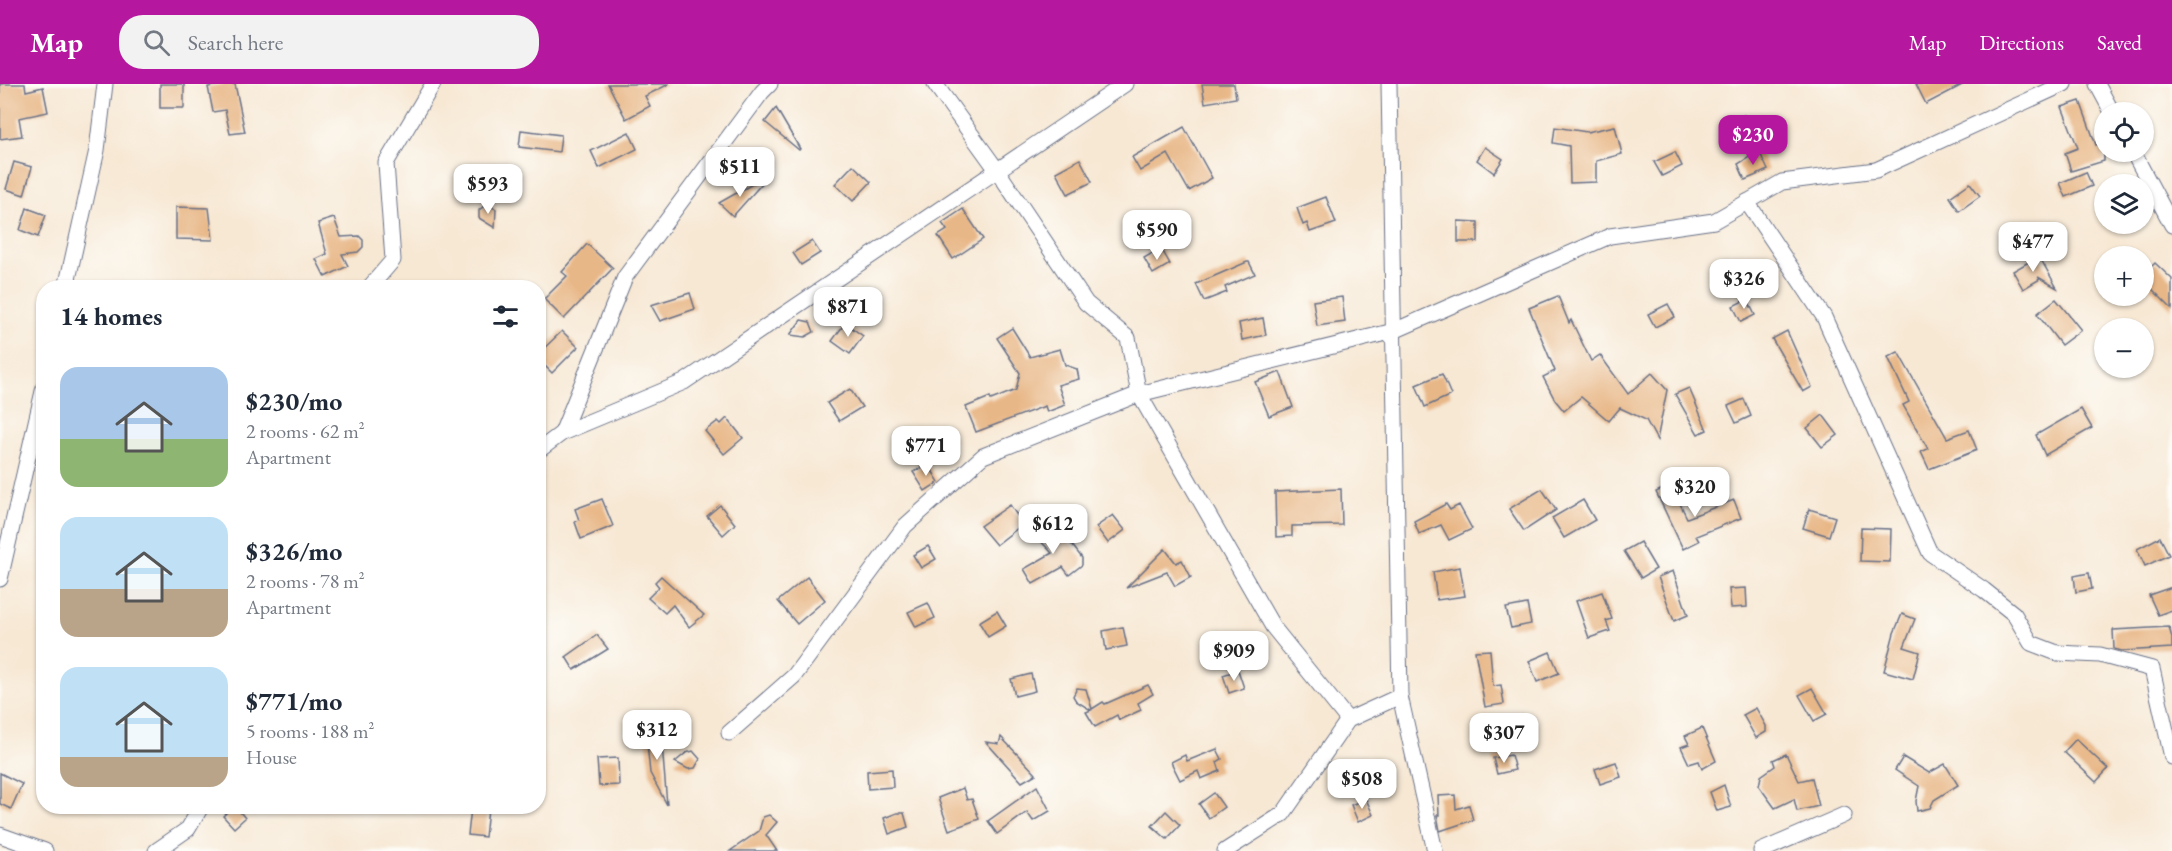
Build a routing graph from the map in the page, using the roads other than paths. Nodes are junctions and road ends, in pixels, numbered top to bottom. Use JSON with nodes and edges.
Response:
{"nodes":[{"id":1,"x":105,"y":84,"type":"edge"},
{"id":2,"x":433,"y":84,"type":"edge"},
{"id":3,"x":770,"y":84,"type":"edge"},
{"id":4,"x":935,"y":84,"type":"edge"},
{"id":5,"x":1125,"y":84,"type":"edge"},
{"id":6,"x":1389,"y":84,"type":"edge"},
{"id":7,"x":2064,"y":84,"type":"edge"},
{"id":8,"x":2097,"y":84,"type":"edge"},
{"id":9,"x":2107,"y":102,"type":"edge"},
{"id":10,"x":2138,"y":162,"type":"edge"},
{"id":11,"x":997,"y":170,"type":"junction"},
{"id":12,"x":1747,"y":202,"type":"junction"},
{"id":13,"x":2172,"y":225,"type":"edge"},
{"id":14,"x":68,"y":280,"type":"edge"},
{"id":15,"x":376,"y":280,"type":"edge"},
{"id":16,"x":1394,"y":331,"type":"junction"},
{"id":17,"x":1139,"y":394,"type":"junction"},
{"id":18,"x":36,"y":422,"type":"edge"},
{"id":19,"x":562,"y":433,"type":"junction"},
{"id":20,"x":546,"y":445,"type":"edge"},
{"id":21,"x":0,"y":579,"type":"edge"},
{"id":22,"x":1400,"y":696,"type":"junction"},
{"id":23,"x":1348,"y":720,"type":"junction"},
{"id":24,"x":729,"y":733,"type":"dead end"},
{"id":25,"x":2172,"y":757,"type":"edge"},
{"id":26,"x":197,"y":814,"type":"edge"},
{"id":27,"x":1844,"y":816,"type":"dead end"},
{"id":28,"x":0,"y":835,"type":"edge"},
{"id":29,"x":45,"y":851,"type":"edge"},
{"id":30,"x":156,"y":851,"type":"edge"},
{"id":31,"x":1225,"y":851,"type":"edge"},
{"id":32,"x":1435,"y":851,"type":"edge"},
{"id":33,"x":1761,"y":851,"type":"edge"}],
"edges":[{"from":1,"to":14,"type":"street"},
{"from":2,"to":15,"type":"street"},
{"from":3,"to":19,"type":"street"},
{"from":4,"to":11,"type":"street"},
{"from":5,"to":11,"type":"street"},
{"from":6,"to":16,"type":"street"},
{"from":7,"to":12,"type":"street"},
{"from":8,"to":9,"type":"street"},
{"from":10,"to":13,"type":"street"},
{"from":11,"to":17,"type":"street"},
{"from":11,"to":19,"type":"street"},
{"from":12,"to":16,"type":"street"},
{"from":12,"to":25,"type":"street"},
{"from":16,"to":17,"type":"street"},
{"from":16,"to":22,"type":"street"},
{"from":17,"to":23,"type":"street"},
{"from":17,"to":24,"type":"street"},
{"from":18,"to":21,"type":"street"},
{"from":19,"to":20,"type":"street"},
{"from":22,"to":23,"type":"street"},
{"from":22,"to":32,"type":"street"},
{"from":23,"to":31,"type":"street"},
{"from":26,"to":30,"type":"street"},
{"from":27,"to":33,"type":"street"},
{"from":28,"to":29,"type":"street"}]}
